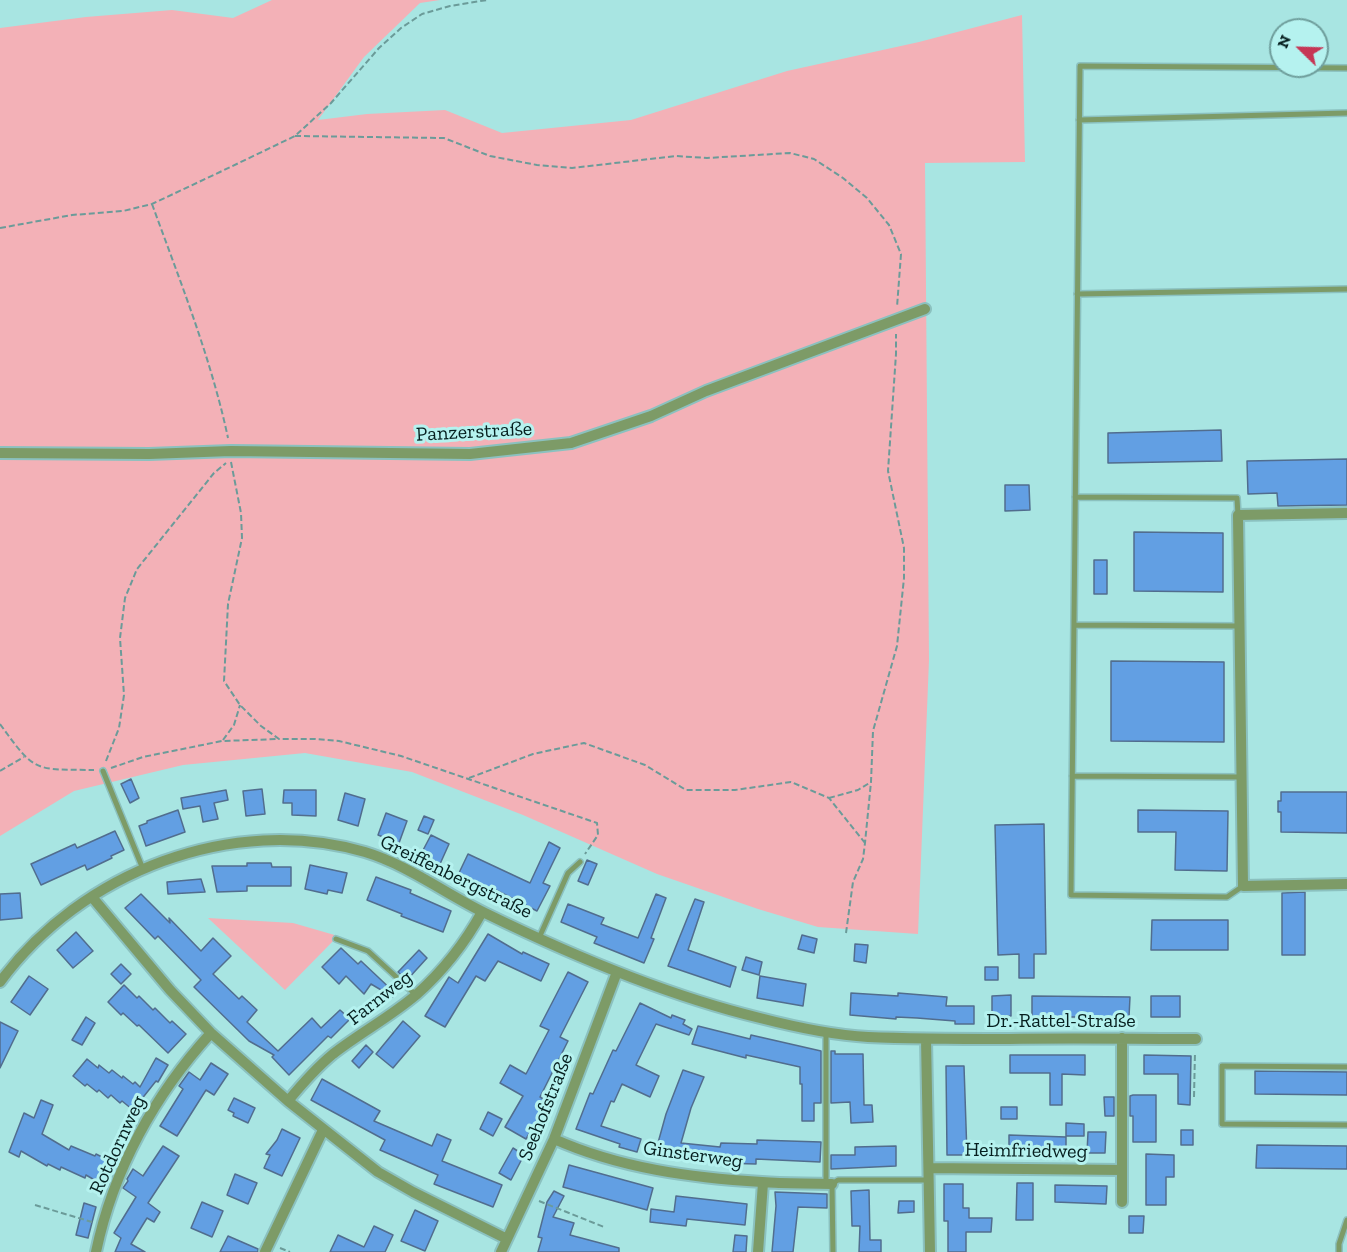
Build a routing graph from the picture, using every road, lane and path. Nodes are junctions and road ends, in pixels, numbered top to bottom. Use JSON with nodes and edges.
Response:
{"nodes":[{"id":1,"x":487,"y":0,"type":"edge"},
{"id":2,"x":1347,"y":68,"type":"edge"},
{"id":3,"x":1347,"y":113,"type":"edge"},
{"id":4,"x":1079,"y":120,"type":"junction"},
{"id":5,"x":295,"y":136,"type":"junction"},
{"id":6,"x":152,"y":204,"type":"junction"},
{"id":7,"x":0,"y":228,"type":"edge"},
{"id":8,"x":1347,"y":289,"type":"edge"},
{"id":9,"x":1077,"y":294,"type":"junction"},
{"id":10,"x":925,"y":309,"type":"dead end"},
{"id":11,"x":895,"y":319,"type":"junction"},
{"id":12,"x":231,"y":451,"type":"junction"},
{"id":13,"x":0,"y":453,"type":"edge"},
{"id":14,"x":1075,"y":497,"type":"junction"},
{"id":15,"x":1347,"y":513,"type":"edge"},
{"id":16,"x":1238,"y":515,"type":"junction"},
{"id":17,"x":1074,"y":625,"type":"junction"},
{"id":18,"x":1239,"y":626,"type":"junction"},
{"id":19,"x":240,"y":705,"type":"junction"},
{"id":20,"x":0,"y":724,"type":"edge"},
{"id":21,"x":279,"y":739,"type":"junction"},
{"id":22,"x":222,"y":741,"type":"junction"},
{"id":23,"x":24,"y":757,"type":"junction"},
{"id":24,"x":0,"y":771,"type":"edge"},
{"id":25,"x":103,"y":771,"type":"junction"},
{"id":26,"x":1072,"y":776,"type":"junction"},
{"id":27,"x":1241,"y":777,"type":"junction"},
{"id":28,"x":469,"y":778,"type":"junction"},
{"id":29,"x":871,"y":782,"type":"junction"},
{"id":30,"x":829,"y":798,"type":"junction"},
{"id":31,"x":865,"y":843,"type":"junction"},
{"id":32,"x":580,"y":862,"type":"joint"},
{"id":33,"x":143,"y":869,"type":"junction"},
{"id":34,"x":1347,"y":884,"type":"edge"},
{"id":35,"x":1243,"y":886,"type":"junction"},
{"id":36,"x":92,"y":897,"type":"junction"},
{"id":37,"x":482,"y":912,"type":"junction"},
{"id":38,"x":846,"y":933,"type":"dead end"},
{"id":39,"x":539,"y":938,"type":"junction"},
{"id":40,"x":336,"y":939,"type":"dead end"},
{"id":41,"x":616,"y":972,"type":"junction"},
{"id":42,"x":0,"y":982,"type":"edge"},
{"id":43,"x":416,"y":995,"type":"junction"},
{"id":44,"x":826,"y":1032,"type":"junction"},
{"id":45,"x":211,"y":1033,"type":"junction"},
{"id":46,"x":1122,"y":1038,"type":"junction"},
{"id":47,"x":926,"y":1039,"type":"junction"},
{"id":48,"x":1196,"y":1039,"type":"joint"},
{"id":49,"x":1347,"y":1067,"type":"edge"},
{"id":50,"x":1194,"y":1097,"type":"dead end"},
{"id":51,"x":288,"y":1101,"type":"junction"},
{"id":52,"x":1347,"y":1125,"type":"edge"},
{"id":53,"x":323,"y":1130,"type":"junction"},
{"id":54,"x":554,"y":1138,"type":"junction"},
{"id":55,"x":929,"y":1168,"type":"junction"},
{"id":56,"x":1122,"y":1170,"type":"junction"},
{"id":57,"x":929,"y":1180,"type":"junction"},
{"id":58,"x":763,"y":1183,"type":"junction"},
{"id":59,"x":829,"y":1184,"type":"junction"},
{"id":60,"x":528,"y":1196,"type":"junction"},
{"id":61,"x":1122,"y":1202,"type":"dead end"},
{"id":62,"x":35,"y":1205,"type":"dead end"},
{"id":63,"x":1347,"y":1220,"type":"edge"},
{"id":64,"x":103,"y":1225,"type":"junction"},
{"id":65,"x":604,"y":1227,"type":"dead end"},
{"id":66,"x":507,"y":1239,"type":"junction"},
{"id":67,"x":96,"y":1252,"type":"edge"},
{"id":68,"x":265,"y":1252,"type":"edge"},
{"id":69,"x":501,"y":1252,"type":"edge"},
{"id":70,"x":758,"y":1252,"type":"edge"},
{"id":71,"x":832,"y":1252,"type":"edge"},
{"id":72,"x":930,"y":1252,"type":"edge"},
{"id":73,"x":1339,"y":1252,"type":"edge"}],
"edges":[{"from":1,"to":5,"type":"path"},
{"from":2,"to":4,"type":"lane"},
{"from":3,"to":4,"type":"lane"},
{"from":4,"to":9,"type":"lane"},
{"from":5,"to":6,"type":"path"},
{"from":5,"to":11,"type":"path"},
{"from":6,"to":7,"type":"path"},
{"from":6,"to":12,"type":"path"},
{"from":8,"to":9,"type":"lane"},
{"from":9,"to":14,"type":"lane"},
{"from":10,"to":11,"type":"street","name":"Panzerstraße"},
{"from":11,"to":12,"type":"street","name":"Panzerstraße"},
{"from":11,"to":29,"type":"path"},
{"from":12,"to":13,"type":"street","name":"Panzerstraße"},
{"from":14,"to":16,"type":"lane"},
{"from":14,"to":17,"type":"lane"},
{"from":15,"to":16,"type":"street"},
{"from":16,"to":18,"type":"street"},
{"from":17,"to":18,"type":"lane"},
{"from":17,"to":26,"type":"lane"},
{"from":18,"to":27,"type":"street"},
{"from":19,"to":21,"type":"path"},
{"from":19,"to":22,"type":"path"},
{"from":19,"to":25,"type":"path"},
{"from":20,"to":23,"type":"path"},
{"from":21,"to":22,"type":"path"},
{"from":21,"to":28,"type":"path"},
{"from":22,"to":25,"type":"path"},
{"from":23,"to":24,"type":"path"},
{"from":23,"to":25,"type":"path"},
{"from":25,"to":33,"type":"lane"},
{"from":26,"to":27,"type":"lane"},
{"from":26,"to":35,"type":"lane"},
{"from":27,"to":35,"type":"street"},
{"from":28,"to":30,"type":"path"},
{"from":28,"to":32,"type":"path"},
{"from":29,"to":30,"type":"path"},
{"from":29,"to":31,"type":"path"},
{"from":30,"to":31,"type":"path"},
{"from":31,"to":38,"type":"path"},
{"from":32,"to":39,"type":"lane"},
{"from":33,"to":36,"type":"street","name":"Greiffenbergstraße"},
{"from":33,"to":37,"type":"street","name":"Greiffenbergstraße"},
{"from":34,"to":35,"type":"street"},
{"from":36,"to":42,"type":"street","name":"Greiffenbergstraße"},
{"from":36,"to":45,"type":"street"},
{"from":37,"to":39,"type":"street","name":"Greiffenbergstraße"},
{"from":37,"to":43,"type":"street","name":"Farnweg"},
{"from":39,"to":41,"type":"street","name":"Greiffenbergstraße"},
{"from":40,"to":43,"type":"lane"},
{"from":41,"to":44,"type":"street","name":"Greiffenbergstraße"},
{"from":41,"to":54,"type":"street","name":"Seehofstraße"},
{"from":43,"to":51,"type":"street","name":"Farnweg"},
{"from":44,"to":47,"type":"street","name":"Greiffenbergstraße"},
{"from":44,"to":59,"type":"lane"},
{"from":45,"to":51,"type":"street"},
{"from":45,"to":64,"type":"street","name":"Rotdornweg"},
{"from":46,"to":47,"type":"street","name":"Dr.-Rattel-Straße"},
{"from":46,"to":48,"type":"street","name":"Dr.-Rattel-Straße"},
{"from":46,"to":56,"type":"street"},
{"from":47,"to":55,"type":"street"},
{"from":48,"to":50,"type":"path"},
{"from":49,"to":52,"type":"lane"},
{"from":51,"to":53,"type":"street"},
{"from":53,"to":66,"type":"street"},
{"from":53,"to":68,"type":"street"},
{"from":54,"to":58,"type":"street","name":"Ginsterweg"},
{"from":54,"to":60,"type":"street","name":"Seehofstraße"},
{"from":55,"to":56,"type":"street","name":"Heimfriedweg"},
{"from":55,"to":57,"type":"street"},
{"from":56,"to":61,"type":"street"},
{"from":57,"to":59,"type":"lane"},
{"from":57,"to":72,"type":"street"},
{"from":58,"to":59,"type":"street","name":"Ginsterweg"},
{"from":58,"to":70,"type":"street"},
{"from":59,"to":71,"type":"lane"},
{"from":60,"to":65,"type":"path"},
{"from":60,"to":66,"type":"street","name":"Seehofstraße"},
{"from":62,"to":64,"type":"path"},
{"from":63,"to":73,"type":"lane"},
{"from":64,"to":67,"type":"street","name":"Rotdornweg"},
{"from":66,"to":69,"type":"street","name":"Seehofstraße"}]}
